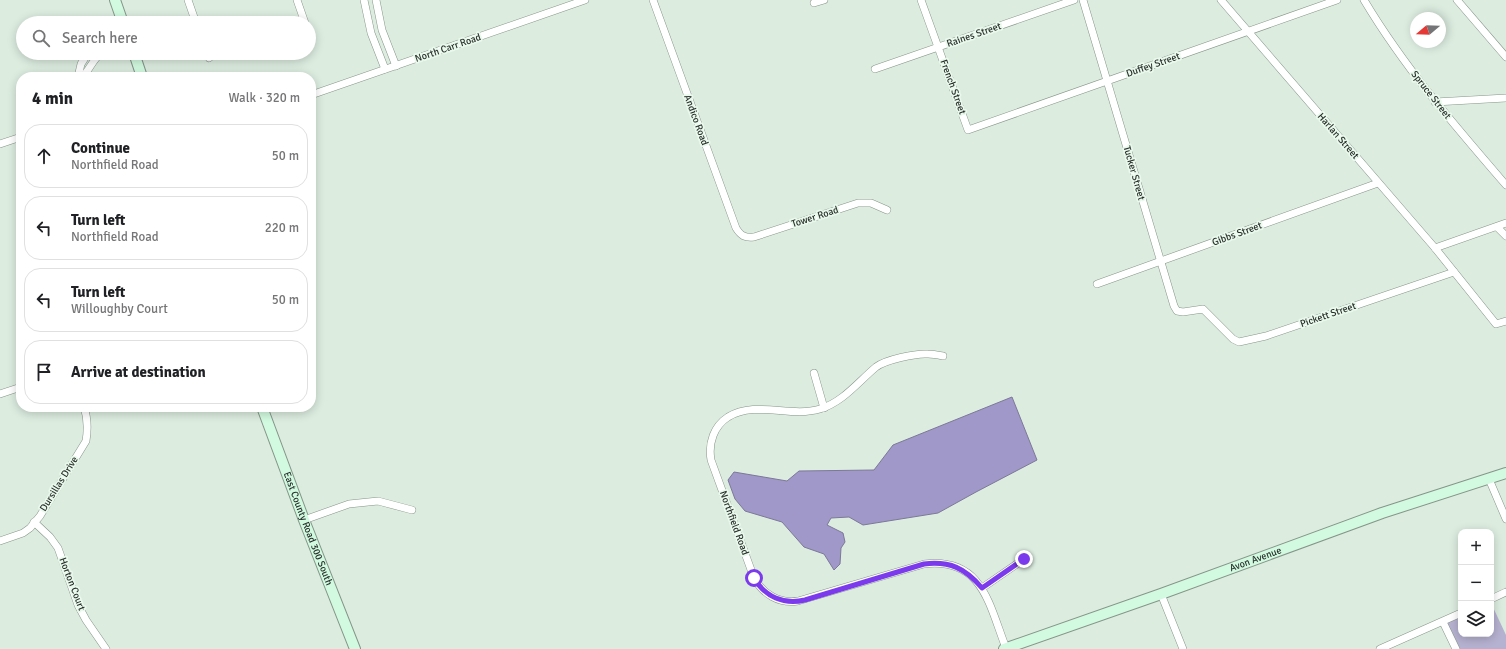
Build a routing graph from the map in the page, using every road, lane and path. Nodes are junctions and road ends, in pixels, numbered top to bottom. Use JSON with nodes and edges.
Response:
{"nodes":[{"id":1,"x":115,"y":0,"type":"edge"},
{"id":2,"x":188,"y":0,"type":"edge"},
{"id":3,"x":297,"y":0,"type":"edge"},
{"id":4,"x":364,"y":0,"type":"edge"},
{"id":5,"x":376,"y":0,"type":"edge"},
{"id":6,"x":584,"y":0,"type":"edge"},
{"id":7,"x":653,"y":0,"type":"edge"},
{"id":8,"x":824,"y":0,"type":"edge"},
{"id":9,"x":921,"y":0,"type":"edge"},
{"id":10,"x":1074,"y":0,"type":"edge"},
{"id":11,"x":1083,"y":0,"type":"edge"},
{"id":12,"x":1220,"y":0,"type":"edge"},
{"id":13,"x":1337,"y":0,"type":"edge"},
{"id":14,"x":1364,"y":0,"type":"edge"},
{"id":15,"x":1457,"y":0,"type":"edge"},
{"id":16,"x":814,"y":3,"type":"dead end"},
{"id":17,"x":121,"y":16,"type":"edge"},
{"id":18,"x":194,"y":16,"type":"edge"},
{"id":19,"x":303,"y":16,"type":"edge"},
{"id":20,"x":1248,"y":32,"type":"junction"},
{"id":21,"x":939,"y":47,"type":"junction"},
{"id":22,"x":1506,"y":57,"type":"edge"},
{"id":23,"x":84,"y":60,"type":"edge"},
{"id":24,"x":95,"y":60,"type":"edge"},
{"id":25,"x":136,"y":60,"type":"edge"},
{"id":26,"x":396,"y":66,"type":"junction"},
{"id":27,"x":875,"y":69,"type":"dead end"},
{"id":28,"x":385,"y":70,"type":"junction"},
{"id":29,"x":79,"y":72,"type":"edge"},
{"id":30,"x":87,"y":72,"type":"edge"},
{"id":31,"x":141,"y":72,"type":"edge"},
{"id":32,"x":1107,"y":81,"type":"junction"},
{"id":33,"x":316,"y":93,"type":"edge"},
{"id":34,"x":1506,"y":98,"type":"edge"},
{"id":35,"x":1435,"y":102,"type":"junction"},
{"id":36,"x":968,"y":130,"type":"joint"},
{"id":37,"x":16,"y":139,"type":"edge"},
{"id":38,"x":0,"y":144,"type":"edge"},
{"id":39,"x":1378,"y":183,"type":"junction"},
{"id":40,"x":1506,"y":185,"type":"edge"},
{"id":41,"x":887,"y":210,"type":"dead end"},
{"id":42,"x":1506,"y":223,"type":"edge"},
{"id":43,"x":1497,"y":227,"type":"junction"},
{"id":44,"x":1506,"y":236,"type":"edge"},
{"id":45,"x":744,"y":237,"type":"joint"},
{"id":46,"x":1435,"y":248,"type":"junction"},
{"id":47,"x":1159,"y":261,"type":"junction"},
{"id":48,"x":1454,"y":272,"type":"junction"},
{"id":49,"x":1097,"y":284,"type":"dead end"},
{"id":50,"x":1210,"y":315,"type":"joint"},
{"id":51,"x":1506,"y":321,"type":"edge"},
{"id":52,"x":943,"y":356,"type":"dead end"},
{"id":53,"x":814,"y":373,"type":"dead end"},
{"id":54,"x":16,"y":389,"type":"edge"},
{"id":55,"x":0,"y":394,"type":"edge"},
{"id":56,"x":824,"y":408,"type":"junction"},
{"id":57,"x":85,"y":412,"type":"edge"},
{"id":58,"x":264,"y":412,"type":"edge"},
{"id":59,"x":1506,"y":473,"type":"edge"},
{"id":60,"x":1488,"y":479,"type":"junction"},
{"id":61,"x":412,"y":510,"type":"dead end"},
{"id":62,"x":1506,"y":519,"type":"edge"},
{"id":63,"x":304,"y":520,"type":"junction"},
{"id":64,"x":34,"y":522,"type":"junction"},
{"id":65,"x":0,"y":541,"type":"edge"},
{"id":66,"x":1024,"y":559,"type":"dead end"},
{"id":67,"x":982,"y":588,"type":"junction"},
{"id":68,"x":1506,"y":592,"type":"edge"},
{"id":69,"x":1161,"y":594,"type":"junction"},
{"id":70,"x":1494,"y":598,"type":"edge"},
{"id":71,"x":1458,"y":614,"type":"edge"},
{"id":72,"x":1443,"y":622,"type":"junction"},
{"id":73,"x":106,"y":649,"type":"edge"},
{"id":74,"x":355,"y":649,"type":"edge"},
{"id":75,"x":1005,"y":649,"type":"edge"},
{"id":76,"x":1183,"y":649,"type":"edge"},
{"id":77,"x":1380,"y":649,"type":"edge"},
{"id":78,"x":1456,"y":649,"type":"edge"}],
"edges":[{"from":1,"to":17,"type":"main road"},
{"from":2,"to":18,"type":"street"},
{"from":3,"to":19,"type":"street"},
{"from":4,"to":28,"type":"street"},
{"from":5,"to":26,"type":"street"},
{"from":6,"to":26,"type":"street","name":"North Carr Road"},
{"from":7,"to":45,"type":"street","name":"Andico Road"},
{"from":8,"to":16,"type":"street"},
{"from":9,"to":21,"type":"street","name":"French Street"},
{"from":10,"to":21,"type":"street","name":"Raines Street"},
{"from":11,"to":32,"type":"street","name":"Tucker Street"},
{"from":12,"to":20,"type":"street","name":"Harlan Street"},
{"from":13,"to":20,"type":"street","name":"Duffey Street"},
{"from":14,"to":35,"type":"street","name":"Spruce Street"},
{"from":15,"to":22,"type":"street"},
{"from":20,"to":32,"type":"street","name":"Duffey Street"},
{"from":20,"to":39,"type":"street","name":"Harlan Street"},
{"from":21,"to":27,"type":"street","name":"Raines Street"},
{"from":21,"to":36,"type":"street","name":"French Street"},
{"from":23,"to":29,"type":"street"},
{"from":24,"to":30,"type":"street"},
{"from":25,"to":31,"type":"main road"},
{"from":26,"to":28,"type":"street","name":"North Carr Road"},
{"from":28,"to":33,"type":"street","name":"North Carr Road"},
{"from":32,"to":36,"type":"street","name":"Duffey Street"},
{"from":32,"to":47,"type":"street","name":"Tucker Street"},
{"from":34,"to":35,"type":"street"},
{"from":35,"to":40,"type":"street","name":"Spruce Street"},
{"from":37,"to":38,"type":"street"},
{"from":39,"to":46,"type":"street","name":"Harlan Street"},
{"from":39,"to":47,"type":"street","name":"Gibbs Street"},
{"from":41,"to":45,"type":"street","name":"Tower Road"},
{"from":42,"to":43,"type":"street"},
{"from":43,"to":44,"type":"street"},
{"from":43,"to":46,"type":"street"},
{"from":46,"to":48,"type":"street","name":"Harlan Street"},
{"from":47,"to":49,"type":"street","name":"Gibbs Street"},
{"from":47,"to":50,"type":"street","name":"Tucker Street"},
{"from":48,"to":50,"type":"street","name":"Pickett Street"},
{"from":48,"to":51,"type":"street","name":"Harlan Street"},
{"from":52,"to":56,"type":"street","name":"Northfield Road"},
{"from":53,"to":56,"type":"street"},
{"from":54,"to":55,"type":"street"},
{"from":56,"to":67,"type":"street","name":"Northfield Road"},
{"from":57,"to":64,"type":"street","name":"Dursillas Drive"},
{"from":58,"to":63,"type":"main road","name":"East County Road 300 South"},
{"from":59,"to":60,"type":"main road","name":"Avon Avenue"},
{"from":60,"to":62,"type":"street"},
{"from":60,"to":69,"type":"main road","name":"Avon Avenue"},
{"from":61,"to":63,"type":"street"},
{"from":63,"to":74,"type":"main road","name":"East County Road 300 South"},
{"from":64,"to":65,"type":"street","name":"Dursillas Drive"},
{"from":64,"to":73,"type":"street","name":"Horton Court"},
{"from":66,"to":67,"type":"street"},
{"from":67,"to":75,"type":"street","name":"Northfield Road"},
{"from":68,"to":70,"type":"street"},
{"from":69,"to":75,"type":"main road","name":"Avon Avenue"},
{"from":69,"to":76,"type":"street"},
{"from":71,"to":72,"type":"street"},
{"from":72,"to":77,"type":"street"},
{"from":72,"to":78,"type":"street"}]}
